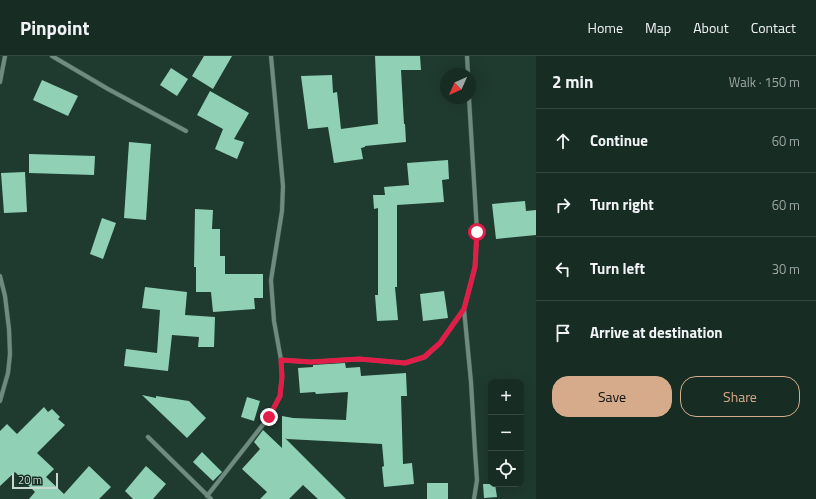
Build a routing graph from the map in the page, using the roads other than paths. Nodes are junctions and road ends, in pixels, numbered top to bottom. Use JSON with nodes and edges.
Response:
{"nodes":[{"id":1,"x":5,"y":56,"type":"edge"},
{"id":2,"x":52,"y":56,"type":"edge"},
{"id":3,"x":271,"y":56,"type":"edge"},
{"id":4,"x":467,"y":56,"type":"edge"},
{"id":5,"x":468,"y":68,"type":"edge"},
{"id":6,"x":0,"y":82,"type":"edge"},
{"id":7,"x":469,"y":104,"type":"edge"},
{"id":8,"x":186,"y":131,"type":"dead end"},
{"id":9,"x":0,"y":276,"type":"edge"},
{"id":10,"x":464,"y":309,"type":"junction"},
{"id":11,"x":281,"y":360,"type":"junction"},
{"id":12,"x":0,"y":401,"type":"edge"},
{"id":13,"x":148,"y":437,"type":"dead end"},
{"id":14,"x":209,"y":497,"type":"edge"},
{"id":15,"x":474,"y":499,"type":"edge"}],
"edges":[{"from":1,"to":6,"type":"street"},
{"from":2,"to":8,"type":"street"},
{"from":3,"to":11,"type":"street"},
{"from":4,"to":5,"type":"street"},
{"from":7,"to":10,"type":"street"},
{"from":9,"to":12,"type":"street"},
{"from":10,"to":11,"type":"street"},
{"from":10,"to":15,"type":"street"},
{"from":11,"to":14,"type":"street"},
{"from":13,"to":14,"type":"street"}]}
